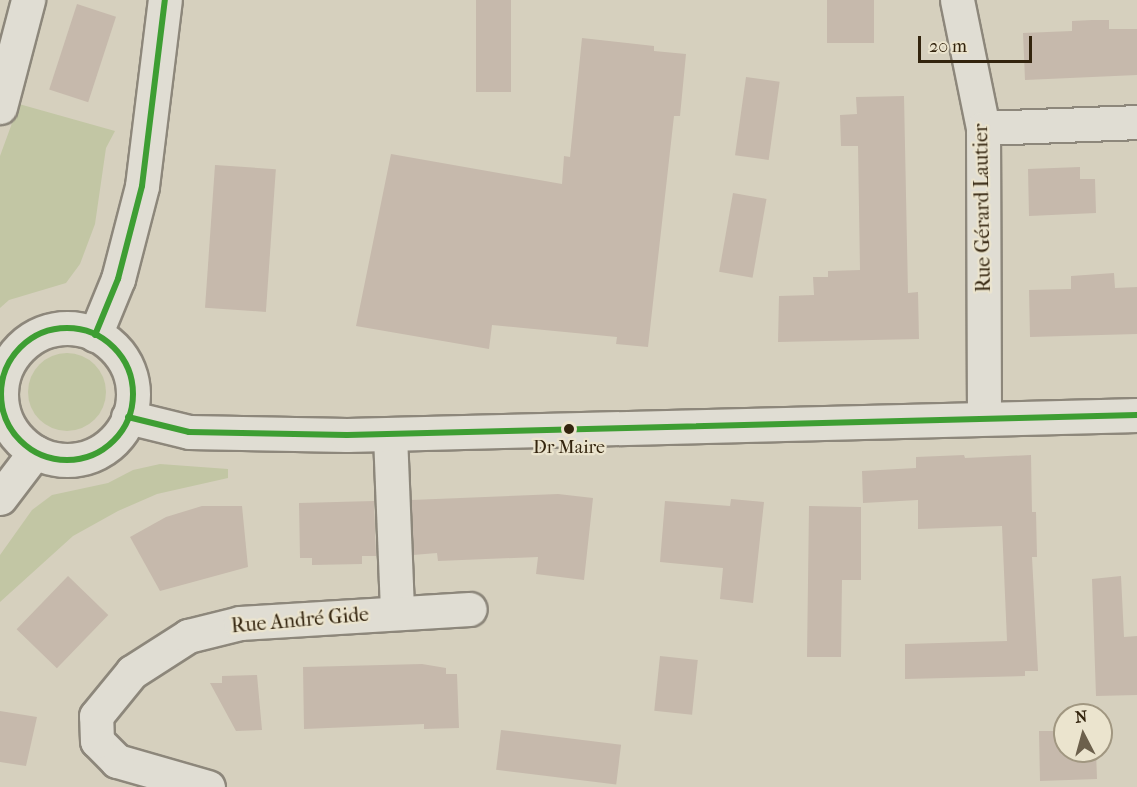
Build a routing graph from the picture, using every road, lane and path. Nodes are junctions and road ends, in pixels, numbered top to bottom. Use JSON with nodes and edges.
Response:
{"nodes":[{"id":1,"x":28,"y":0,"type":"edge"},
{"id":2,"x":165,"y":0,"type":"edge"},
{"id":3,"x":957,"y":0,"type":"edge"},
{"id":4,"x":3,"y":92,"type":"edge"},
{"id":5,"x":1137,"y":122,"type":"edge"},
{"id":6,"x":983,"y":128,"type":"junction"},
{"id":7,"x":95,"y":335,"type":"junction"},
{"id":8,"x":1,"y":408,"type":"edge"},
{"id":9,"x":1137,"y":415,"type":"edge"},
{"id":10,"x":128,"y":417,"type":"junction"},
{"id":11,"x":984,"y":418,"type":"junction"},
{"id":12,"x":390,"y":435,"type":"junction"},
{"id":13,"x":35,"y":452,"type":"junction"},
{"id":14,"x":0,"y":498,"type":"edge"},
{"id":15,"x":470,"y":609,"type":"dead end"},
{"id":16,"x":397,"y":612,"type":"junction"},
{"id":17,"x":208,"y":787,"type":"edge"}],
"edges":[{"from":1,"to":4,"type":"street"},
{"from":2,"to":7,"type":"street"},
{"from":3,"to":6,"type":"street","name":"Rue Gérard Lautier"},
{"from":5,"to":6,"type":"street"},
{"from":6,"to":11,"type":"street","name":"Rue Gérard Lautier"},
{"from":7,"to":8,"type":"street"},
{"from":7,"to":10,"type":"street"},
{"from":8,"to":13,"type":"street"},
{"from":9,"to":11,"type":"street"},
{"from":10,"to":12,"type":"street"},
{"from":10,"to":13,"type":"street"},
{"from":11,"to":12,"type":"street"},
{"from":12,"to":16,"type":"street","name":"Rue André Gide"},
{"from":13,"to":14,"type":"street"},
{"from":15,"to":16,"type":"street","name":"Rue André Gide"},
{"from":16,"to":17,"type":"street","name":"Rue André Gide"}]}
